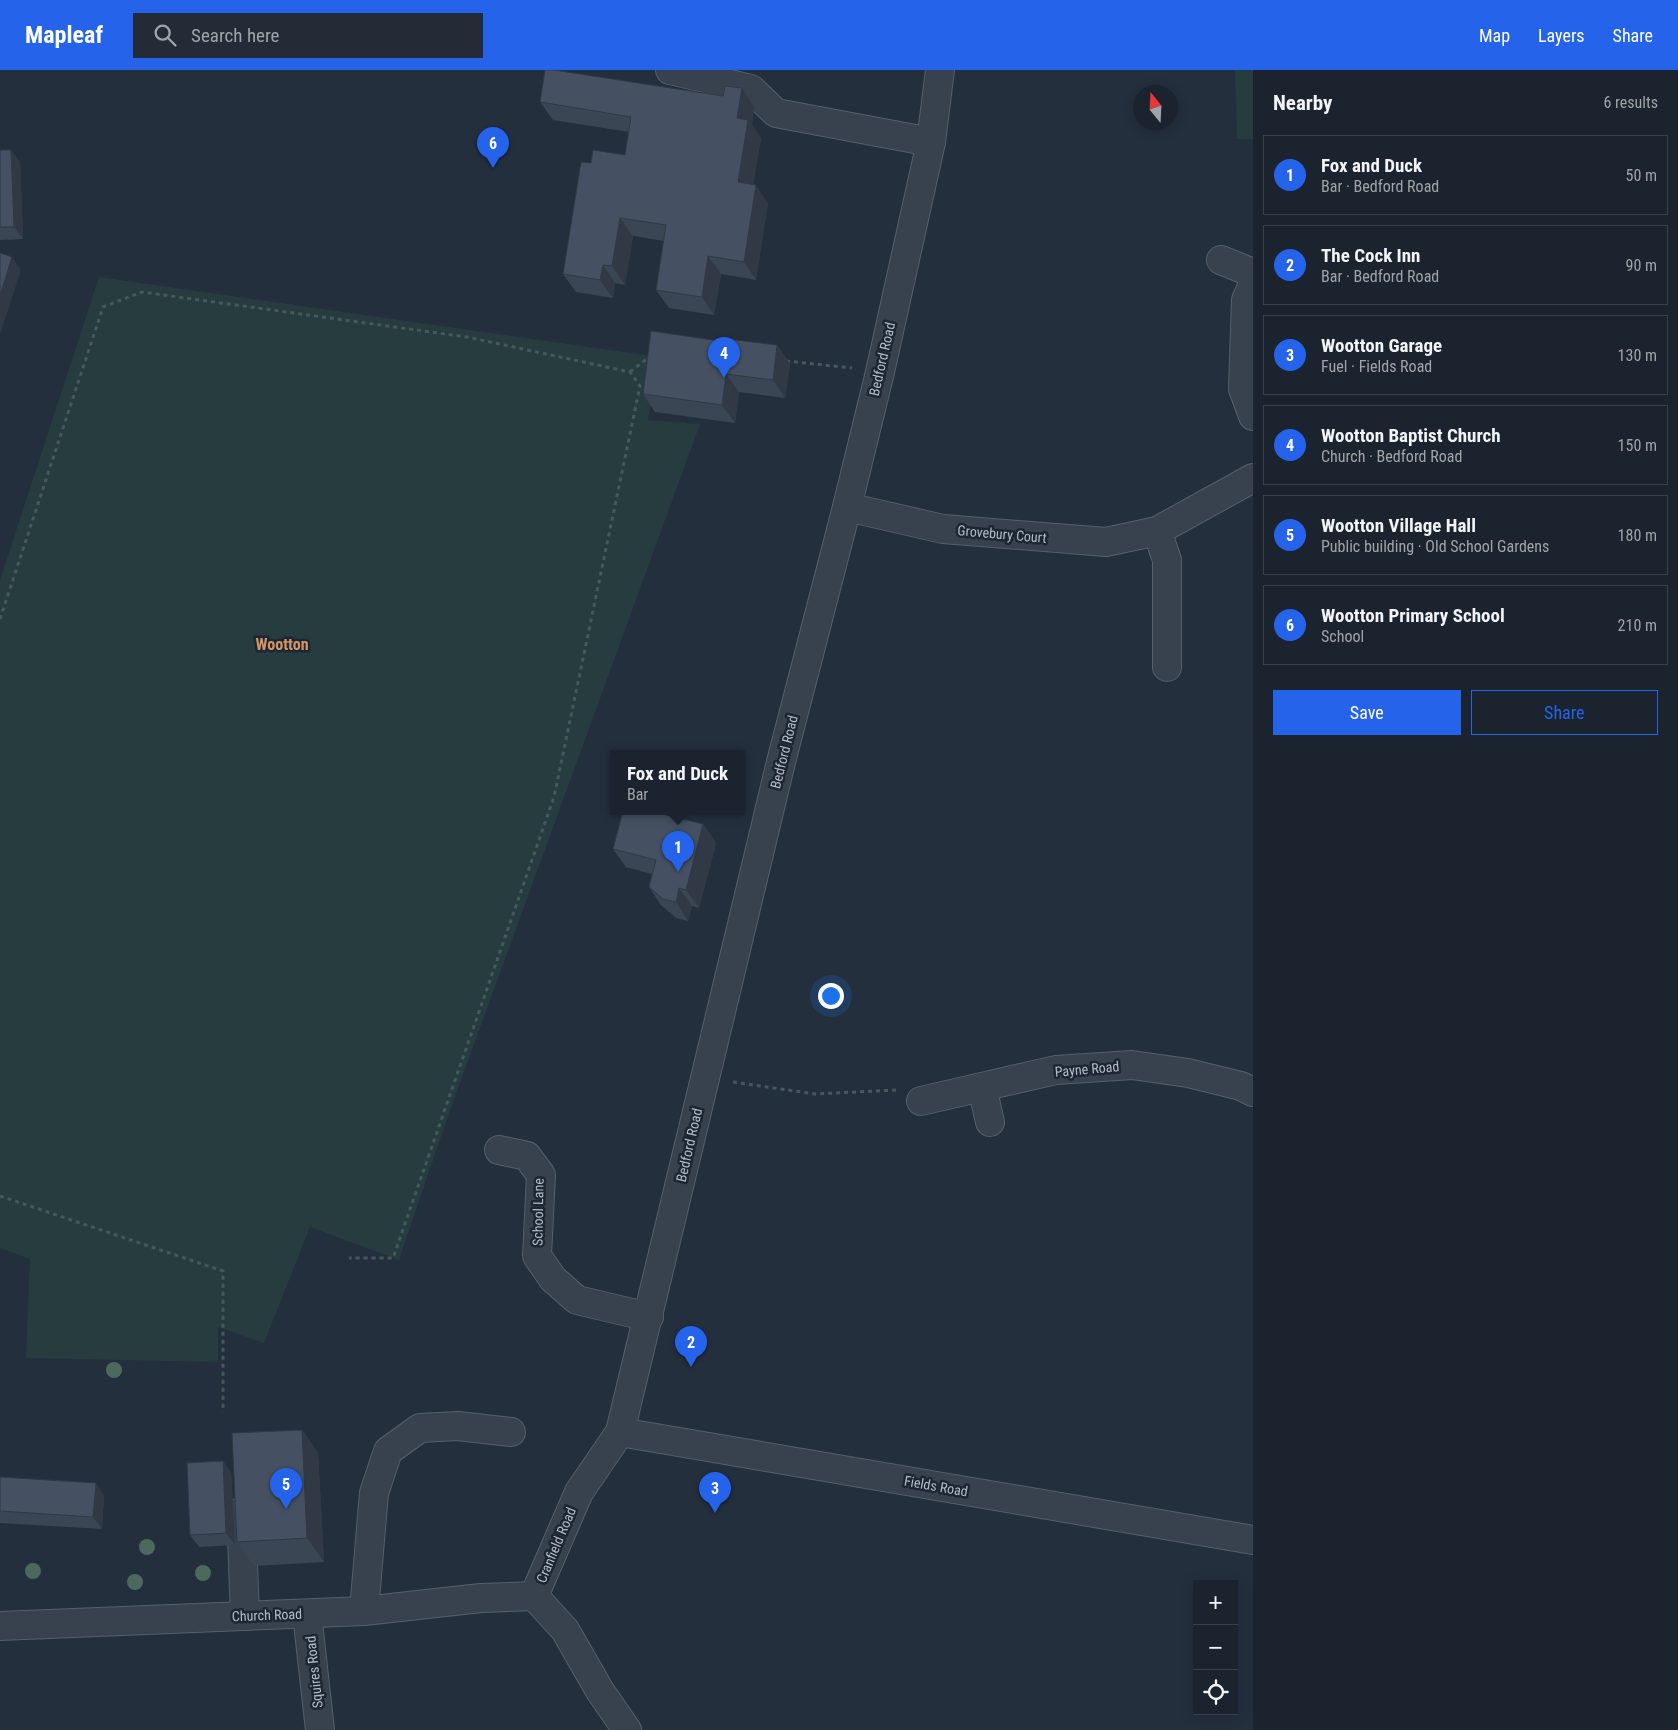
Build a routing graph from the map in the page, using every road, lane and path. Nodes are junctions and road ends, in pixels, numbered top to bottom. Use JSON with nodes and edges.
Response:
{"nodes":[{"id":1,"x":670,"y":70,"type":"edge"},
{"id":2,"x":940,"y":70,"type":"edge"},
{"id":3,"x":931,"y":142,"type":"junction"},
{"id":4,"x":1221,"y":260,"type":"dead end"},
{"id":5,"x":1253,"y":273,"type":"edge"},
{"id":6,"x":1253,"y":284,"type":"edge"},
{"id":7,"x":650,"y":357,"type":"edge"},
{"id":8,"x":782,"y":360,"type":"dead end"},
{"id":9,"x":630,"y":372,"type":"junction"},
{"id":10,"x":880,"y":372,"type":"junction"},
{"id":11,"x":1253,"y":416,"type":"edge"},
{"id":12,"x":1253,"y":478,"type":"edge"},
{"id":13,"x":848,"y":507,"type":"junction"},
{"id":14,"x":1157,"y":531,"type":"junction"},
{"id":15,"x":0,"y":619,"type":"edge"},
{"id":16,"x":1167,"y":667,"type":"dead end"},
{"id":17,"x":704,"y":1078,"type":"junction"},
{"id":18,"x":982,"y":1087,"type":"junction"},
{"id":19,"x":1253,"y":1091,"type":"edge"},
{"id":20,"x":921,"y":1101,"type":"joint"},
{"id":21,"x":990,"y":1122,"type":"dead end"},
{"id":22,"x":499,"y":1150,"type":"dead end"},
{"id":23,"x":0,"y":1196,"type":"edge"},
{"id":24,"x":349,"y":1258,"type":"dead end"},
{"id":25,"x":649,"y":1317,"type":"junction"},
{"id":26,"x":224,"y":1412,"type":"dead end"},
{"id":27,"x":511,"y":1432,"type":"dead end"},
{"id":28,"x":620,"y":1432,"type":"junction"},
{"id":29,"x":240,"y":1488,"type":"edge"},
{"id":30,"x":1253,"y":1540,"type":"edge"},
{"id":31,"x":534,"y":1596,"type":"junction"},
{"id":32,"x":364,"y":1611,"type":"junction"},
{"id":33,"x":307,"y":1614,"type":"junction"},
{"id":34,"x":245,"y":1616,"type":"junction"},
{"id":35,"x":0,"y":1626,"type":"edge"},
{"id":36,"x":320,"y":1730,"type":"edge"},
{"id":37,"x":627,"y":1730,"type":"edge"}],
"edges":[{"from":1,"to":3,"type":"street"},
{"from":2,"to":3,"type":"street","name":"Bedford Road"},
{"from":3,"to":10,"type":"street","name":"Bedford Road"},
{"from":4,"to":5,"type":"street"},
{"from":6,"to":11,"type":"street"},
{"from":7,"to":9,"type":"path"},
{"from":8,"to":10,"type":"path"},
{"from":9,"to":15,"type":"path"},
{"from":9,"to":24,"type":"path"},
{"from":10,"to":13,"type":"street","name":"Bedford Road"},
{"from":12,"to":14,"type":"street","name":"Grovebury Court"},
{"from":13,"to":14,"type":"street","name":"Grovebury Court"},
{"from":13,"to":17,"type":"street","name":"Bedford Road"},
{"from":14,"to":16,"type":"street"},
{"from":17,"to":20,"type":"path"},
{"from":17,"to":25,"type":"street","name":"Bedford Road"},
{"from":18,"to":19,"type":"street","name":"Payne Road"},
{"from":18,"to":20,"type":"street","name":"Payne Road"},
{"from":18,"to":21,"type":"street"},
{"from":22,"to":25,"type":"street","name":"School Lane"},
{"from":23,"to":26,"type":"path"},
{"from":25,"to":28,"type":"street","name":"Bedford Road"},
{"from":27,"to":32,"type":"street"},
{"from":28,"to":30,"type":"street","name":"Fields Road"},
{"from":28,"to":31,"type":"street","name":"Cranfield Road"},
{"from":29,"to":34,"type":"street"},
{"from":31,"to":32,"type":"street","name":"Church Road"},
{"from":31,"to":37,"type":"street","name":"Cranfield Road"},
{"from":32,"to":33,"type":"street","name":"Church Road"},
{"from":33,"to":34,"type":"street","name":"Church Road"},
{"from":33,"to":36,"type":"street","name":"Squires Road"},
{"from":34,"to":35,"type":"street","name":"Church Road"}]}
